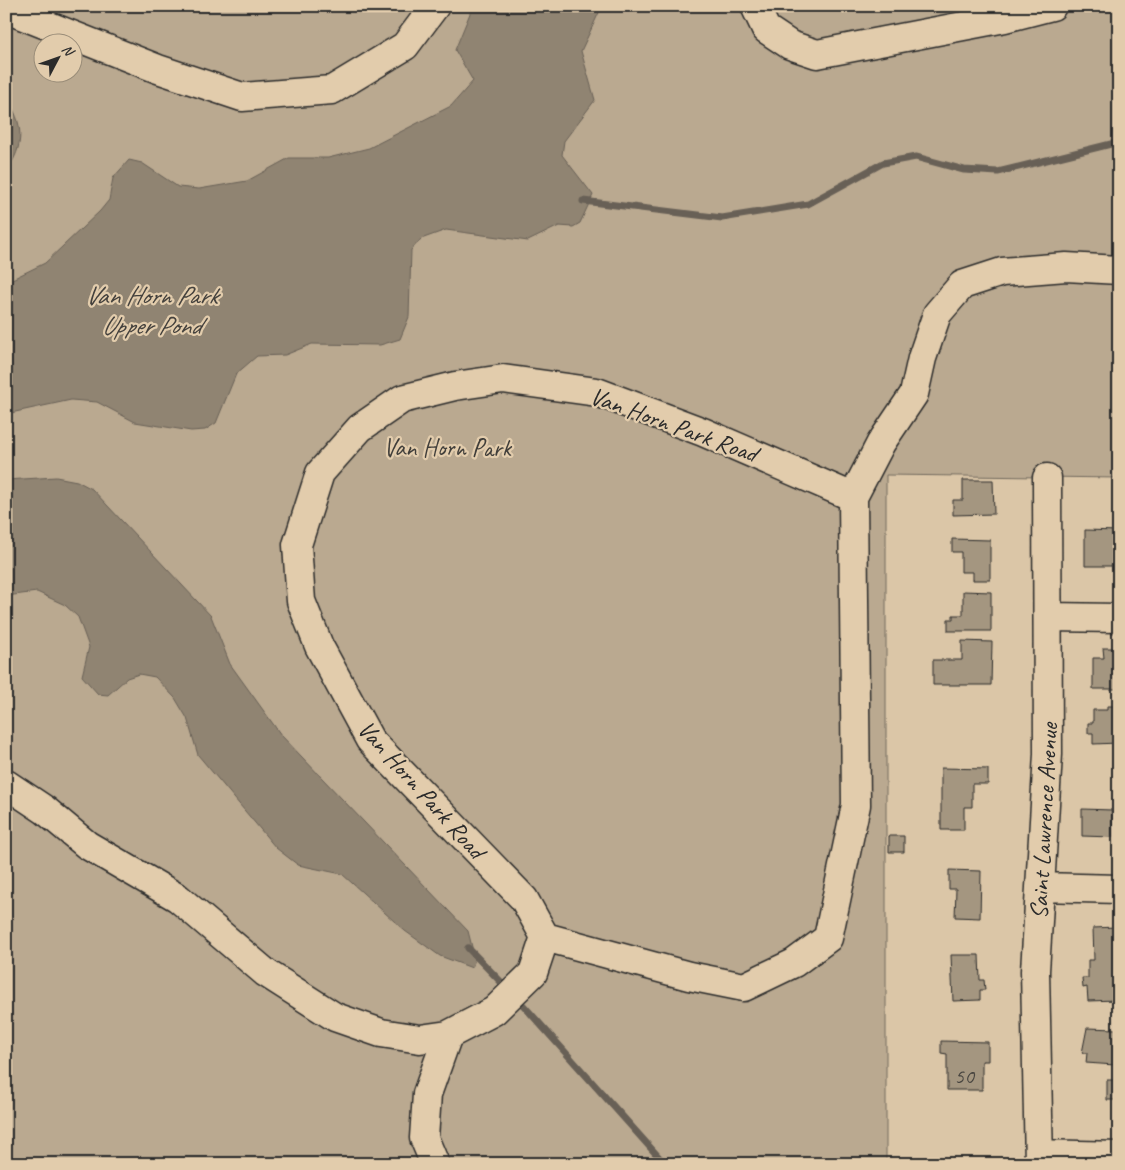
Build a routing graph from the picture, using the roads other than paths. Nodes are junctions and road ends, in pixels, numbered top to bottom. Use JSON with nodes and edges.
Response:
{"nodes":[{"id":1,"x":435,"y":6,"type":"edge"},
{"id":2,"x":755,"y":6,"type":"edge"},
{"id":3,"x":1052,"y":6,"type":"edge"},
{"id":4,"x":6,"y":9,"type":"edge"},
{"id":5,"x":1119,"y":270,"type":"edge"},
{"id":6,"x":1047,"y":478,"type":"dead end"},
{"id":7,"x":853,"y":496,"type":"junction"},
{"id":8,"x":1048,"y":617,"type":"junction"},
{"id":9,"x":1119,"y":618,"type":"edge"},
{"id":10,"x":6,"y":784,"type":"edge"},
{"id":11,"x":1040,"y":887,"type":"junction"},
{"id":12,"x":1119,"y":889,"type":"edge"},
{"id":13,"x":545,"y":936,"type":"junction"},
{"id":14,"x":448,"y":1034,"type":"junction"},
{"id":15,"x":1119,"y":1156,"type":"edge"},
{"id":16,"x":1039,"y":1159,"type":"edge"},
{"id":17,"x":435,"y":1164,"type":"edge"}],
"edges":[{"from":1,"to":4,"type":"street"},
{"from":2,"to":3,"type":"street"},
{"from":5,"to":7,"type":"street"},
{"from":6,"to":8,"type":"street","name":"Saint Lawrence Avenue"},
{"from":7,"to":13,"type":"street"},
{"from":7,"to":13,"type":"street","name":"Van Horn Park Road"},
{"from":8,"to":9,"type":"street"},
{"from":8,"to":11,"type":"street","name":"Saint Lawrence Avenue"},
{"from":10,"to":14,"type":"street"},
{"from":11,"to":12,"type":"street"},
{"from":11,"to":16,"type":"street","name":"Saint Lawrence Avenue"},
{"from":13,"to":14,"type":"street"},
{"from":14,"to":17,"type":"street"},
{"from":15,"to":16,"type":"street"}]}
